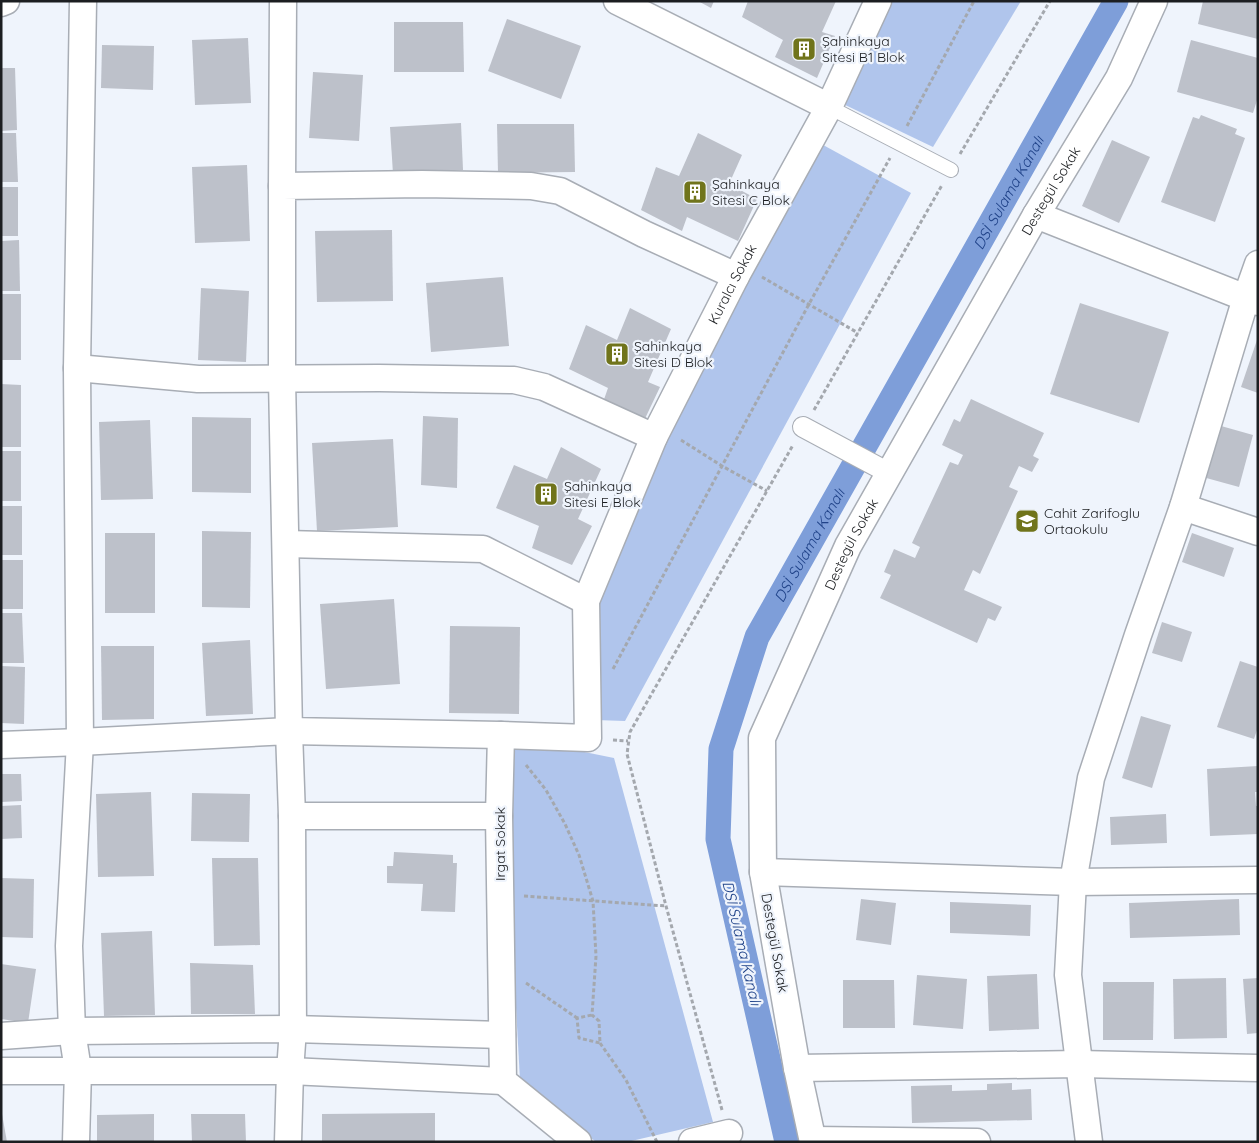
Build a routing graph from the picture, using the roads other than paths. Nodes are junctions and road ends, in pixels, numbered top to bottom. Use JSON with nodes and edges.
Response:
{"nodes":[{"id":1,"x":6,"y":1,"type":"edge"},
{"id":2,"x":83,"y":1,"type":"edge"},
{"id":3,"x":283,"y":1,"type":"edge"},
{"id":4,"x":617,"y":1,"type":"edge"},
{"id":5,"x":878,"y":1,"type":"edge"},
{"id":6,"x":1154,"y":1,"type":"edge"},
{"id":7,"x":1,"y":2,"type":"edge"},
{"id":8,"x":829,"y":107,"type":"junction"},
{"id":9,"x":951,"y":170,"type":"road end"},
{"id":10,"x":282,"y":186,"type":"junction"},
{"id":11,"x":1036,"y":215,"type":"junction"},
{"id":12,"x":1258,"y":264,"type":"edge"},
{"id":13,"x":739,"y":271,"type":"junction"},
{"id":14,"x":1252,"y":300,"type":"edge"},
{"id":15,"x":77,"y":368,"type":"junction"},
{"id":16,"x":282,"y":379,"type":"junction"},
{"id":17,"x":803,"y":427,"type":"road end"},
{"id":18,"x":657,"y":432,"type":"junction"},
{"id":19,"x":890,"y":473,"type":"junction"},
{"id":20,"x":1183,"y":507,"type":"junction"},
{"id":21,"x":1258,"y":532,"type":"edge"},
{"id":22,"x":286,"y":544,"type":"junction"},
{"id":23,"x":586,"y":601,"type":"junction"},
{"id":24,"x":289,"y":731,"type":"junction"},
{"id":25,"x":502,"y":735,"type":"junction"},
{"id":26,"x":80,"y":742,"type":"junction"},
{"id":27,"x":1,"y":746,"type":"edge"},
{"id":28,"x":292,"y":816,"type":"junction"},
{"id":29,"x":499,"y":816,"type":"junction"},
{"id":30,"x":763,"y":872,"type":"junction"},
{"id":31,"x":1258,"y":880,"type":"edge"},
{"id":32,"x":1073,"y":882,"type":"junction"},
{"id":33,"x":293,"y":1029,"type":"junction"},
{"id":34,"x":72,"y":1031,"type":"junction"},
{"id":35,"x":502,"y":1035,"type":"junction"},
{"id":36,"x":1,"y":1036,"type":"edge"},
{"id":37,"x":1079,"y":1064,"type":"junction"},
{"id":38,"x":797,"y":1068,"type":"junction"},
{"id":39,"x":1258,"y":1068,"type":"edge"},
{"id":40,"x":78,"y":1070,"type":"junction"},
{"id":41,"x":1,"y":1071,"type":"edge"},
{"id":42,"x":290,"y":1071,"type":"junction"},
{"id":43,"x":503,"y":1081,"type":"junction"},
{"id":44,"x":729,"y":1133,"type":"road end"},
{"id":45,"x":813,"y":1141,"type":"edge"},
{"id":46,"x":76,"y":1142,"type":"edge"},
{"id":47,"x":288,"y":1142,"type":"edge"},
{"id":48,"x":578,"y":1142,"type":"edge"},
{"id":49,"x":692,"y":1142,"type":"edge"},
{"id":50,"x":977,"y":1142,"type":"edge"},
{"id":51,"x":1089,"y":1142,"type":"edge"}],
"edges":[{"from":1,"to":7,"type":"street"},
{"from":2,"to":15,"type":"street"},
{"from":3,"to":10,"type":"street"},
{"from":4,"to":8,"type":"street"},
{"from":5,"to":8,"type":"street","name":"Kuralcı Sokak"},
{"from":6,"to":11,"type":"street","name":"Destegül Sokak"},
{"from":8,"to":9,"type":"lane"},
{"from":8,"to":13,"type":"street","name":"Kuralcı Sokak"},
{"from":10,"to":13,"type":"street"},
{"from":10,"to":16,"type":"street"},
{"from":11,"to":14,"type":"street"},
{"from":11,"to":19,"type":"street","name":"Destegül Sokak"},
{"from":12,"to":14,"type":"street"},
{"from":13,"to":18,"type":"street","name":"Kuralcı Sokak"},
{"from":14,"to":20,"type":"street"},
{"from":15,"to":16,"type":"street"},
{"from":15,"to":26,"type":"street"},
{"from":16,"to":18,"type":"street"},
{"from":16,"to":22,"type":"street"},
{"from":17,"to":19,"type":"street"},
{"from":18,"to":23,"type":"street","name":"Kuralcı Sokak"},
{"from":19,"to":30,"type":"street","name":"Destegül Sokak"},
{"from":20,"to":21,"type":"street"},
{"from":20,"to":32,"type":"street"},
{"from":22,"to":23,"type":"street"},
{"from":22,"to":24,"type":"street"},
{"from":23,"to":25,"type":"street"},
{"from":24,"to":25,"type":"street"},
{"from":24,"to":26,"type":"street"},
{"from":24,"to":28,"type":"street"},
{"from":25,"to":29,"type":"street","name":"Irgat Sokak"},
{"from":26,"to":27,"type":"street"},
{"from":26,"to":34,"type":"street"},
{"from":28,"to":29,"type":"street"},
{"from":28,"to":33,"type":"street"},
{"from":29,"to":35,"type":"street","name":"Irgat Sokak"},
{"from":30,"to":32,"type":"street"},
{"from":30,"to":38,"type":"street","name":"Destegül Sokak"},
{"from":31,"to":32,"type":"street"},
{"from":32,"to":37,"type":"street"},
{"from":33,"to":34,"type":"street"},
{"from":33,"to":35,"type":"street"},
{"from":33,"to":42,"type":"street"},
{"from":34,"to":36,"type":"street"},
{"from":34,"to":40,"type":"street"},
{"from":35,"to":43,"type":"street","name":"Irgat Sokak"},
{"from":37,"to":38,"type":"street"},
{"from":37,"to":39,"type":"street"},
{"from":37,"to":51,"type":"street"},
{"from":38,"to":45,"type":"street","name":"Destegül Sokak"},
{"from":40,"to":41,"type":"street"},
{"from":40,"to":42,"type":"street"},
{"from":40,"to":46,"type":"street"},
{"from":42,"to":43,"type":"street"},
{"from":42,"to":47,"type":"street"},
{"from":43,"to":48,"type":"street"},
{"from":44,"to":49,"type":"street"},
{"from":45,"to":50,"type":"street"}]}
